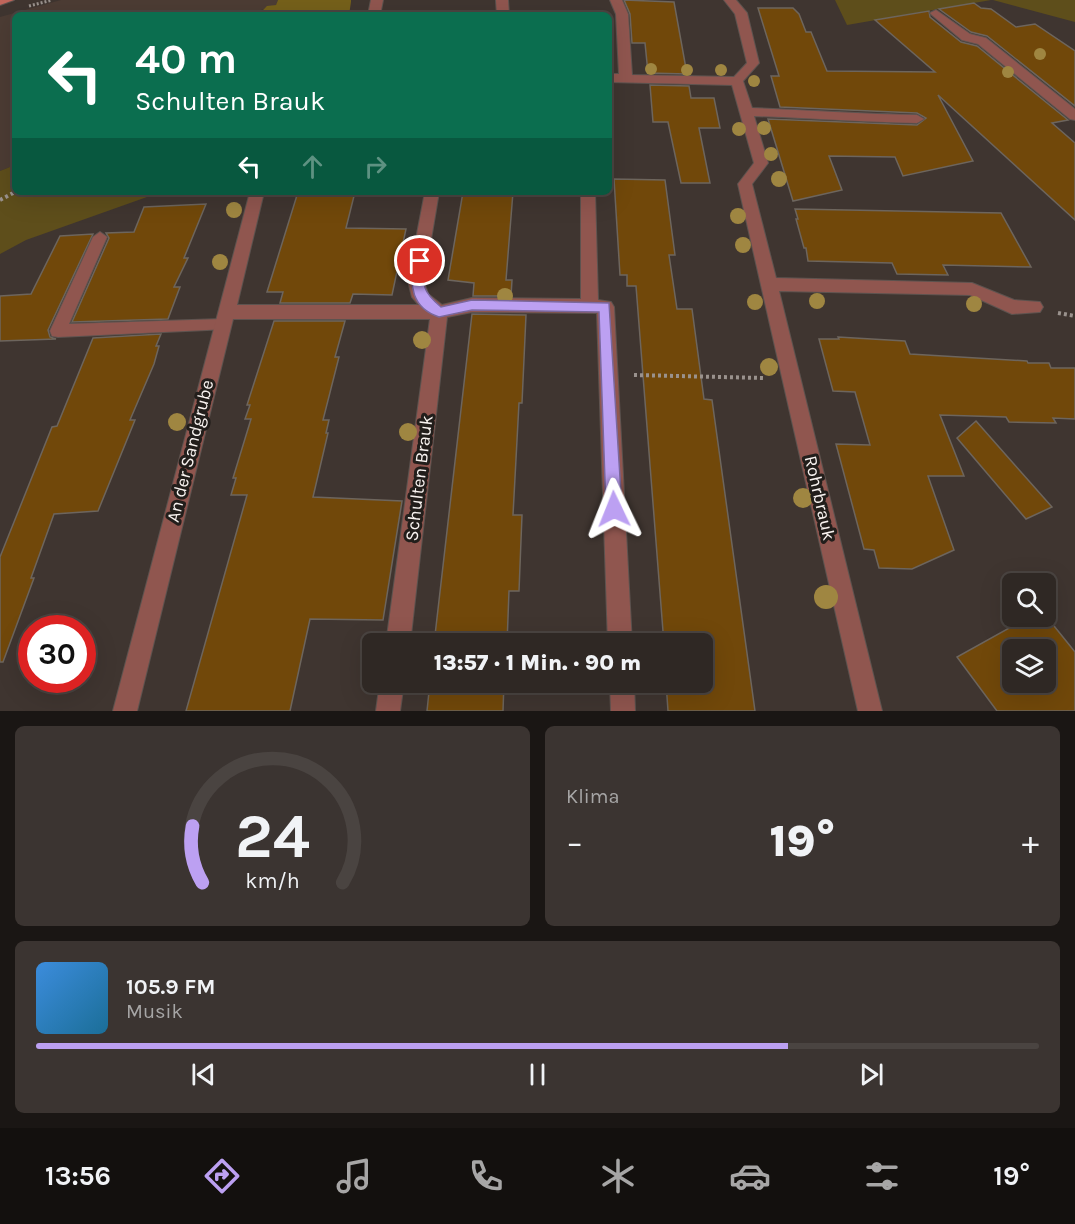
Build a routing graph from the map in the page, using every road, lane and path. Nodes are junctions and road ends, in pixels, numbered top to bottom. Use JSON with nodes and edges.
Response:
{"nodes":[{"id":1,"x":8,"y":0,"type":"edge"},
{"id":2,"x":616,"y":0,"type":"edge"},
{"id":3,"x":730,"y":0,"type":"edge"},
{"id":4,"x":0,"y":2,"type":"edge"},
{"id":5,"x":936,"y":14,"type":"dead end"},
{"id":6,"x":618,"y":78,"type":"edge"},
{"id":7,"x":737,"y":81,"type":"junction"},
{"id":8,"x":747,"y":112,"type":"junction"},
{"id":9,"x":1075,"y":116,"type":"edge"},
{"id":10,"x":917,"y":119,"type":"dead end"},
{"id":11,"x":256,"y":195,"type":"edge"},
{"id":12,"x":431,"y":195,"type":"edge"},
{"id":13,"x":588,"y":195,"type":"edge"},
{"id":14,"x":100,"y":237,"type":"dead end"},
{"id":15,"x":770,"y":284,"type":"junction"},
{"id":16,"x":590,"y":306,"type":"junction"},
{"id":17,"x":1034,"y":307,"type":"dead end"},
{"id":18,"x":439,"y":312,"type":"junction"},
{"id":19,"x":224,"y":318,"type":"junction"},
{"id":20,"x":608,"y":375,"type":"junction"},
{"id":21,"x":792,"y":378,"type":"junction"},
{"id":22,"x":399,"y":633,"type":"edge"},
{"id":23,"x":620,"y":633,"type":"edge"},
{"id":24,"x":390,"y":693,"type":"edge"},
{"id":25,"x":622,"y":693,"type":"edge"},
{"id":26,"x":125,"y":711,"type":"edge"},
{"id":27,"x":388,"y":711,"type":"edge"},
{"id":28,"x":623,"y":711,"type":"edge"},
{"id":29,"x":870,"y":711,"type":"edge"}],
"edges":[{"from":1,"to":4,"type":"main road"},
{"from":2,"to":6,"type":"street"},
{"from":3,"to":7,"type":"street"},
{"from":5,"to":9,"type":"street"},
{"from":6,"to":7,"type":"street"},
{"from":7,"to":8,"type":"street","name":"Rohrbrauk"},
{"from":8,"to":10,"type":"street"},
{"from":8,"to":15,"type":"street","name":"Rohrbrauk"},
{"from":11,"to":19,"type":"street","name":"An der Sandgrube"},
{"from":12,"to":18,"type":"street"},
{"from":13,"to":16,"type":"street"},
{"from":14,"to":19,"type":"lane"},
{"from":15,"to":17,"type":"street"},
{"from":15,"to":21,"type":"street","name":"Rohrbrauk"},
{"from":16,"to":18,"type":"street"},
{"from":16,"to":20,"type":"street"},
{"from":18,"to":19,"type":"street"},
{"from":18,"to":22,"type":"street","name":"Schulten Brauk"},
{"from":19,"to":26,"type":"street","name":"An der Sandgrube"},
{"from":20,"to":21,"type":"path"},
{"from":20,"to":23,"type":"street"},
{"from":21,"to":29,"type":"street","name":"Rohrbrauk"},
{"from":24,"to":27,"type":"street"},
{"from":25,"to":28,"type":"street"}]}
